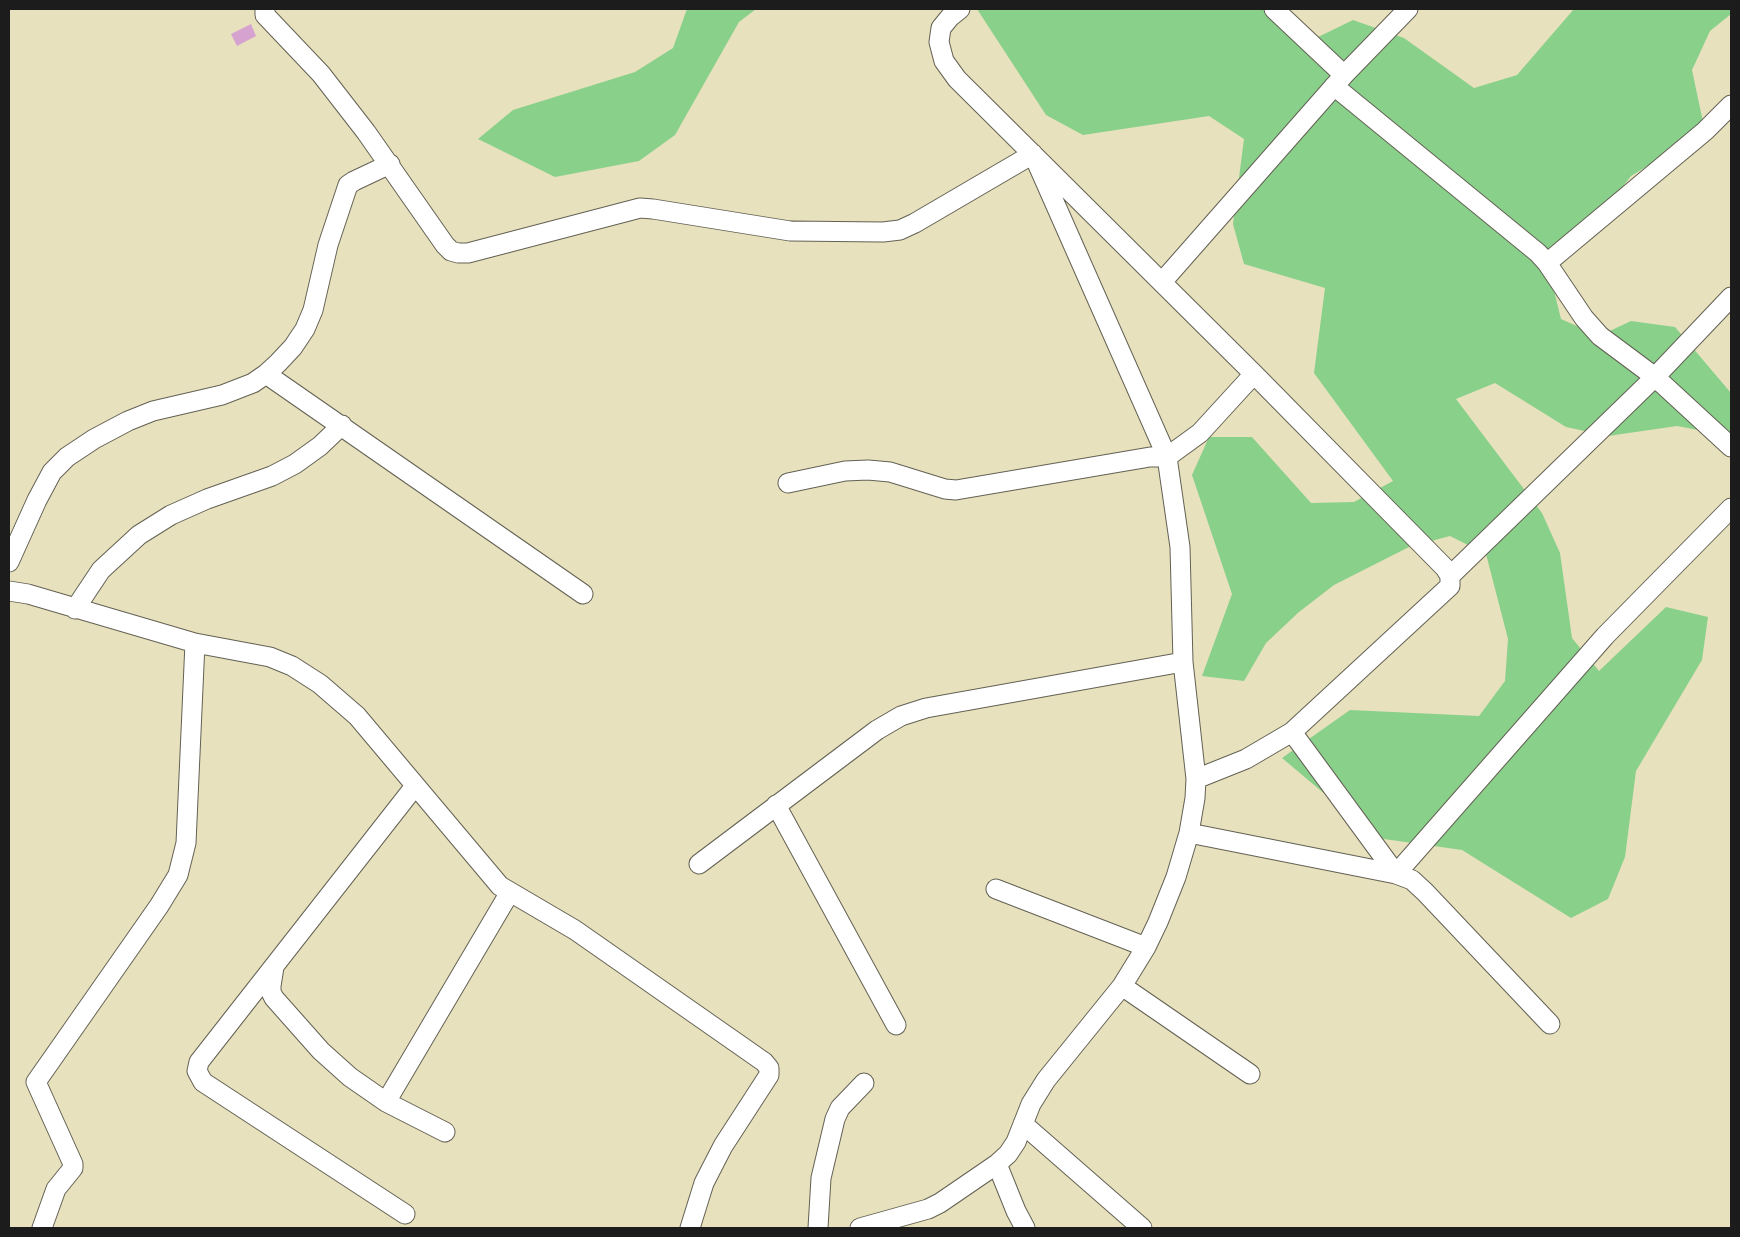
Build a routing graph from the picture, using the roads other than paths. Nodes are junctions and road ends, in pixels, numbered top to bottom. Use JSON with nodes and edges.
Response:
{"nodes":[{"id":1,"x":265,"y":9,"type":"edge"},
{"id":2,"x":960,"y":9,"type":"edge"},
{"id":3,"x":1274,"y":9,"type":"edge"},
{"id":4,"x":1408,"y":9,"type":"edge"},
{"id":5,"x":1339,"y":80,"type":"junction"},
{"id":6,"x":1731,"y":105,"type":"edge"},
{"id":7,"x":1033,"y":154,"type":"junction"},
{"id":8,"x":390,"y":164,"type":"junction"},
{"id":9,"x":1547,"y":263,"type":"junction"},
{"id":10,"x":1162,"y":282,"type":"junction"},
{"id":11,"x":1731,"y":297,"type":"edge"},
{"id":12,"x":266,"y":374,"type":"junction"},
{"id":13,"x":1254,"y":374,"type":"junction"},
{"id":14,"x":1655,"y":377,"type":"junction"},
{"id":15,"x":342,"y":426,"type":"junction"},
{"id":16,"x":1731,"y":447,"type":"edge"},
{"id":17,"x":1167,"y":457,"type":"junction"},
{"id":18,"x":788,"y":483,"type":"dead end"},
{"id":19,"x":1731,"y":508,"type":"edge"},
{"id":20,"x":9,"y":562,"type":"edge"},
{"id":21,"x":1450,"y":576,"type":"junction"},
{"id":22,"x":9,"y":591,"type":"edge"},
{"id":23,"x":583,"y":594,"type":"dead end"},
{"id":24,"x":75,"y":609,"type":"junction"},
{"id":25,"x":195,"y":643,"type":"junction"},
{"id":26,"x":1183,"y":662,"type":"junction"},
{"id":27,"x":1292,"y":732,"type":"junction"},
{"id":28,"x":1196,"y":779,"type":"junction"},
{"id":29,"x":415,"y":786,"type":"junction"},
{"id":30,"x":776,"y":805,"type":"junction"},
{"id":31,"x":1189,"y":833,"type":"junction"},
{"id":32,"x":699,"y":864,"type":"dead end"},
{"id":33,"x":1396,"y":874,"type":"junction"},
{"id":34,"x":996,"y":889,"type":"dead end"},
{"id":35,"x":510,"y":892,"type":"junction"},
{"id":36,"x":1146,"y":948,"type":"junction"},
{"id":37,"x":274,"y":966,"type":"junction"},
{"id":38,"x":1122,"y":986,"type":"junction"},
{"id":39,"x":1550,"y":1024,"type":"dead end"},
{"id":40,"x":896,"y":1025,"type":"dead end"},
{"id":41,"x":1250,"y":1074,"type":"dead end"},
{"id":42,"x":864,"y":1083,"type":"dead end"},
{"id":43,"x":386,"y":1102,"type":"junction"},
{"id":44,"x":1024,"y":1124,"type":"junction"},
{"id":45,"x":445,"y":1132,"type":"dead end"},
{"id":46,"x":998,"y":1164,"type":"junction"},
{"id":47,"x":404,"y":1214,"type":"dead end"},
{"id":48,"x":893,"y":1223,"type":"edge"},
{"id":49,"x":42,"y":1228,"type":"edge"},
{"id":50,"x":690,"y":1228,"type":"edge"},
{"id":51,"x":818,"y":1228,"type":"edge"},
{"id":52,"x":860,"y":1228,"type":"edge"},
{"id":53,"x":1025,"y":1228,"type":"edge"},
{"id":54,"x":1142,"y":1228,"type":"edge"}],
"edges":[{"from":1,"to":8,"type":"street"},
{"from":2,"to":7,"type":"street"},
{"from":3,"to":5,"type":"street"},
{"from":4,"to":5,"type":"street"},
{"from":5,"to":9,"type":"street"},
{"from":5,"to":10,"type":"street"},
{"from":6,"to":9,"type":"street"},
{"from":7,"to":8,"type":"street"},
{"from":7,"to":10,"type":"street"},
{"from":7,"to":17,"type":"street"},
{"from":8,"to":12,"type":"street"},
{"from":9,"to":14,"type":"street"},
{"from":10,"to":13,"type":"street"},
{"from":11,"to":14,"type":"street"},
{"from":12,"to":15,"type":"street"},
{"from":12,"to":20,"type":"street"},
{"from":13,"to":17,"type":"street"},
{"from":13,"to":21,"type":"street"},
{"from":14,"to":16,"type":"street"},
{"from":14,"to":21,"type":"street"},
{"from":15,"to":23,"type":"street"},
{"from":15,"to":24,"type":"street"},
{"from":17,"to":18,"type":"street"},
{"from":17,"to":26,"type":"street"},
{"from":19,"to":33,"type":"street"},
{"from":21,"to":27,"type":"street"},
{"from":22,"to":24,"type":"street"},
{"from":24,"to":25,"type":"street"},
{"from":25,"to":29,"type":"street"},
{"from":25,"to":49,"type":"street"},
{"from":26,"to":28,"type":"street"},
{"from":26,"to":30,"type":"street"},
{"from":27,"to":28,"type":"street"},
{"from":27,"to":33,"type":"street"},
{"from":28,"to":31,"type":"street"},
{"from":29,"to":35,"type":"street"},
{"from":29,"to":37,"type":"street"},
{"from":30,"to":32,"type":"street"},
{"from":30,"to":40,"type":"street"},
{"from":31,"to":33,"type":"street"},
{"from":31,"to":36,"type":"street"},
{"from":33,"to":39,"type":"street"},
{"from":34,"to":36,"type":"street"},
{"from":35,"to":43,"type":"street"},
{"from":35,"to":50,"type":"street"},
{"from":36,"to":38,"type":"street"},
{"from":37,"to":43,"type":"street"},
{"from":37,"to":47,"type":"street"},
{"from":38,"to":41,"type":"street"},
{"from":38,"to":44,"type":"street"},
{"from":42,"to":51,"type":"street"},
{"from":43,"to":45,"type":"street"},
{"from":44,"to":46,"type":"street"},
{"from":44,"to":54,"type":"street"},
{"from":46,"to":48,"type":"street"},
{"from":46,"to":53,"type":"street"},
{"from":48,"to":52,"type":"street"}]}
